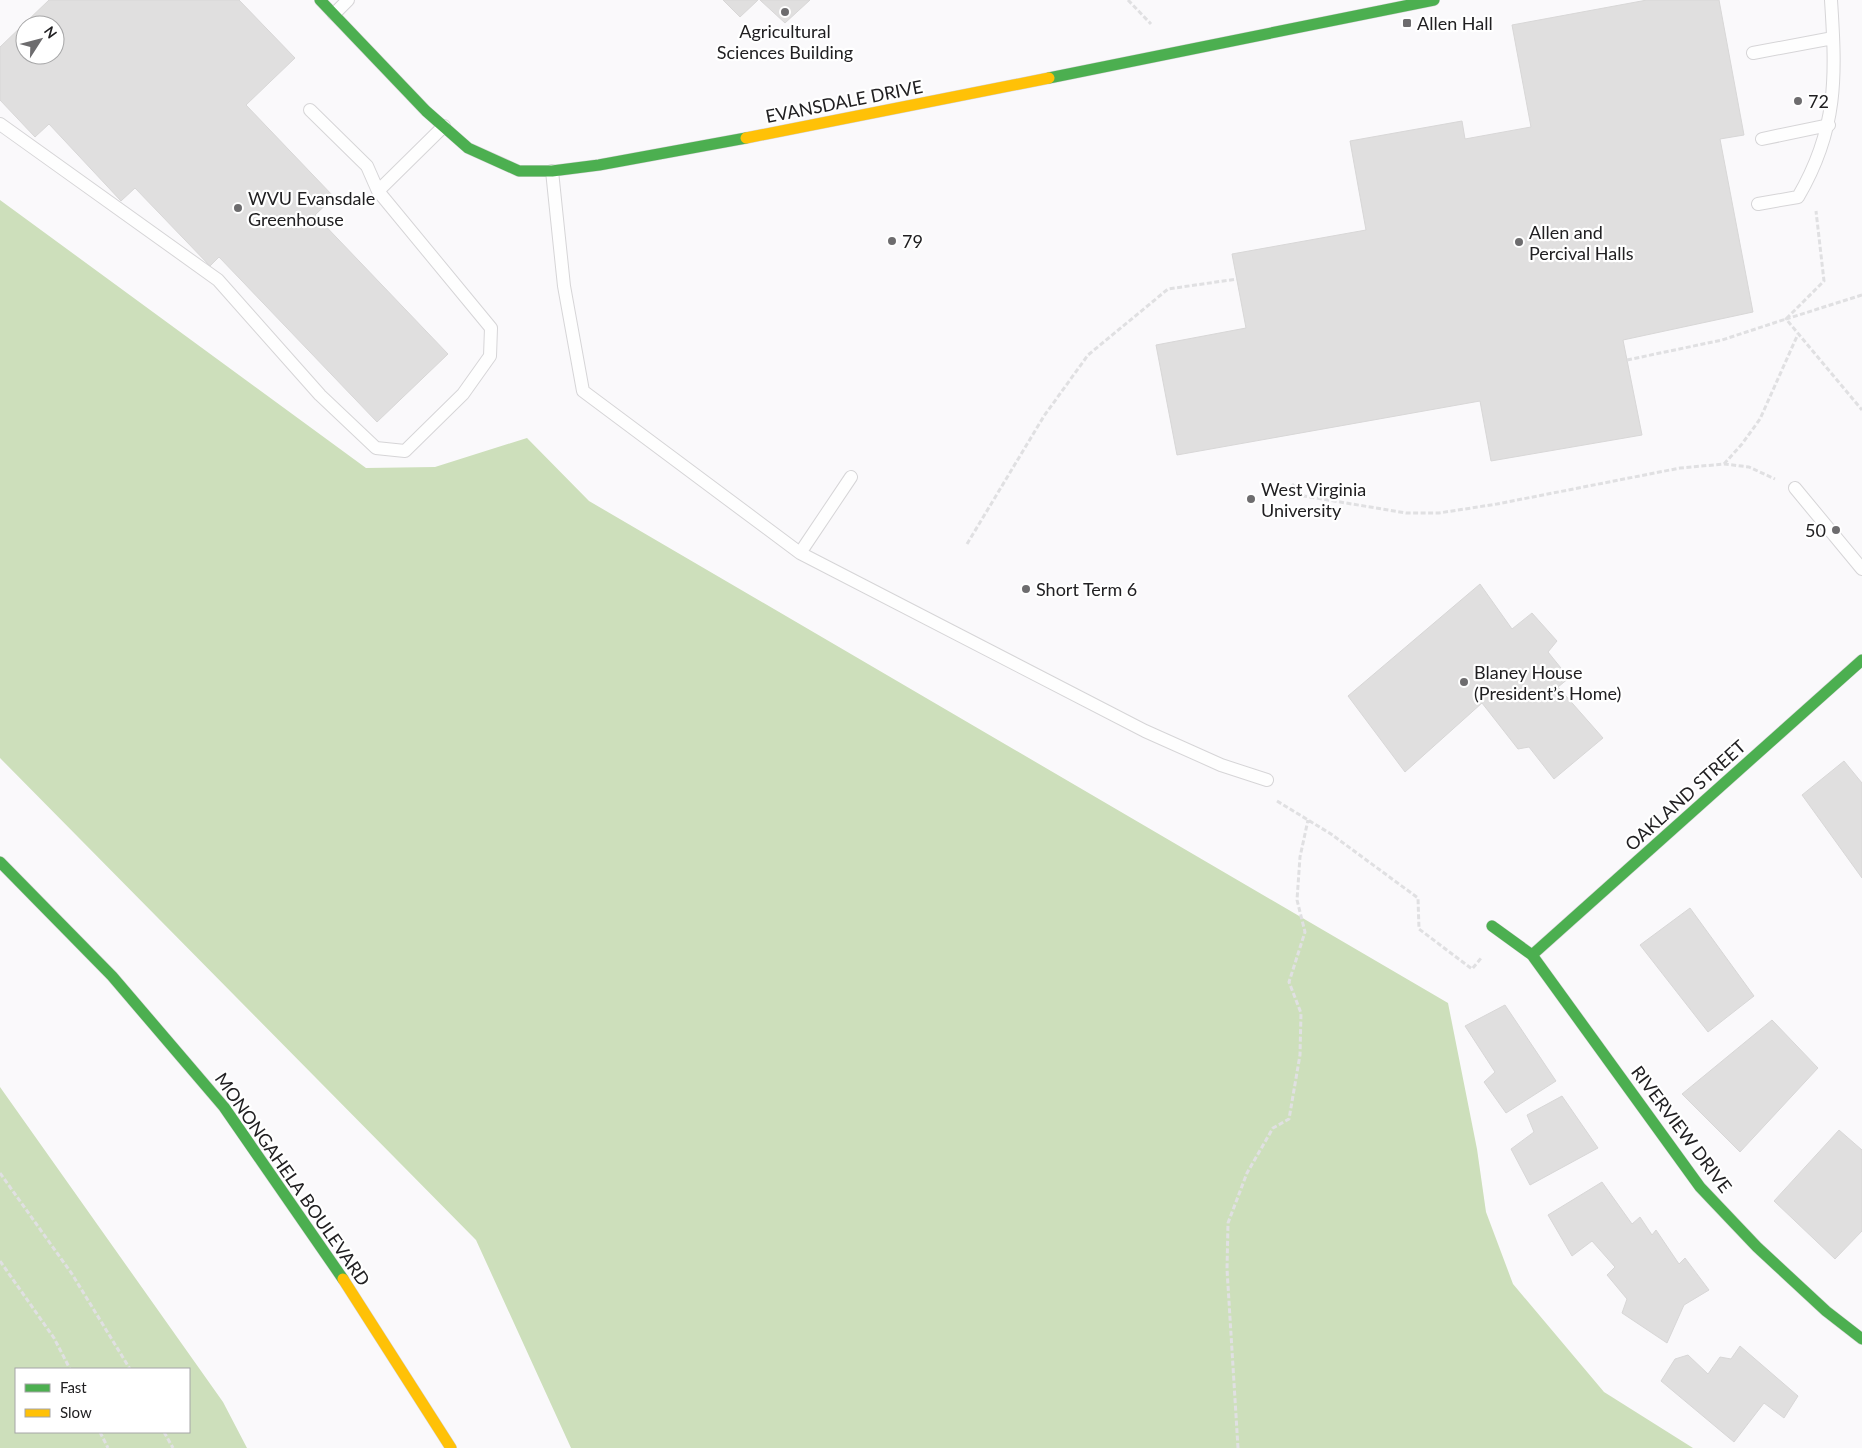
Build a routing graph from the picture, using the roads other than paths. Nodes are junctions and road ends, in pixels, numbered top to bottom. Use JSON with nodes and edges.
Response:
{"nodes":[{"id":1,"x":320,"y":0,"type":"edge"},
{"id":2,"x":348,"y":0,"type":"edge"},
{"id":3,"x":1434,"y":0,"type":"edge"},
{"id":4,"x":1831,"y":0,"type":"edge"},
{"id":5,"x":334,"y":14,"type":"junction"},
{"id":6,"x":1833,"y":38,"type":"junction"},
{"id":7,"x":1753,"y":53,"type":"dead end"},
{"id":8,"x":310,"y":110,"type":"dead end"},
{"id":9,"x":0,"y":124,"type":"edge"},
{"id":10,"x":1828,"y":125,"type":"junction"},
{"id":11,"x":444,"y":126,"type":"junction"},
{"id":12,"x":1762,"y":139,"type":"dead end"},
{"id":13,"x":552,"y":171,"type":"junction"},
{"id":14,"x":378,"y":191,"type":"junction"},
{"id":15,"x":1758,"y":204,"type":"dead end"},
{"id":16,"x":851,"y":477,"type":"dead end"},
{"id":17,"x":1795,"y":488,"type":"road end"},
{"id":18,"x":800,"y":553,"type":"junction"},
{"id":19,"x":1862,"y":569,"type":"edge"},
{"id":20,"x":1862,"y":660,"type":"edge"},
{"id":21,"x":1267,"y":780,"type":"dead end"},
{"id":22,"x":0,"y":862,"type":"edge"},
{"id":23,"x":1497,"y":929,"type":"road end"},
{"id":24,"x":1532,"y":955,"type":"junction"},
{"id":25,"x":1862,"y":1339,"type":"edge"},
{"id":26,"x":451,"y":1448,"type":"edge"}],
"edges":[{"from":1,"to":5,"type":"street","name":"EVANSDALE DRIVE"},
{"from":2,"to":5,"type":"lane"},
{"from":3,"to":13,"type":"street","name":"EVANSDALE DRIVE"},
{"from":4,"to":6,"type":"lane"},
{"from":5,"to":11,"type":"street","name":"EVANSDALE DRIVE"},
{"from":6,"to":7,"type":"lane"},
{"from":6,"to":10,"type":"lane"},
{"from":8,"to":14,"type":"lane"},
{"from":9,"to":14,"type":"lane"},
{"from":10,"to":12,"type":"lane"},
{"from":10,"to":15,"type":"lane"},
{"from":11,"to":13,"type":"street","name":"EVANSDALE DRIVE"},
{"from":11,"to":14,"type":"lane"},
{"from":13,"to":18,"type":"lane"},
{"from":16,"to":18,"type":"lane"},
{"from":17,"to":19,"type":"lane"},
{"from":18,"to":21,"type":"lane"},
{"from":20,"to":24,"type":"street","name":"OAKLAND STREET"},
{"from":22,"to":26,"type":"street","name":"MONONGAHELA BOULEVARD"},
{"from":23,"to":24,"type":"street","name":"RIVERVIEW DRIVE"},
{"from":24,"to":25,"type":"street","name":"RIVERVIEW DRIVE"}]}
